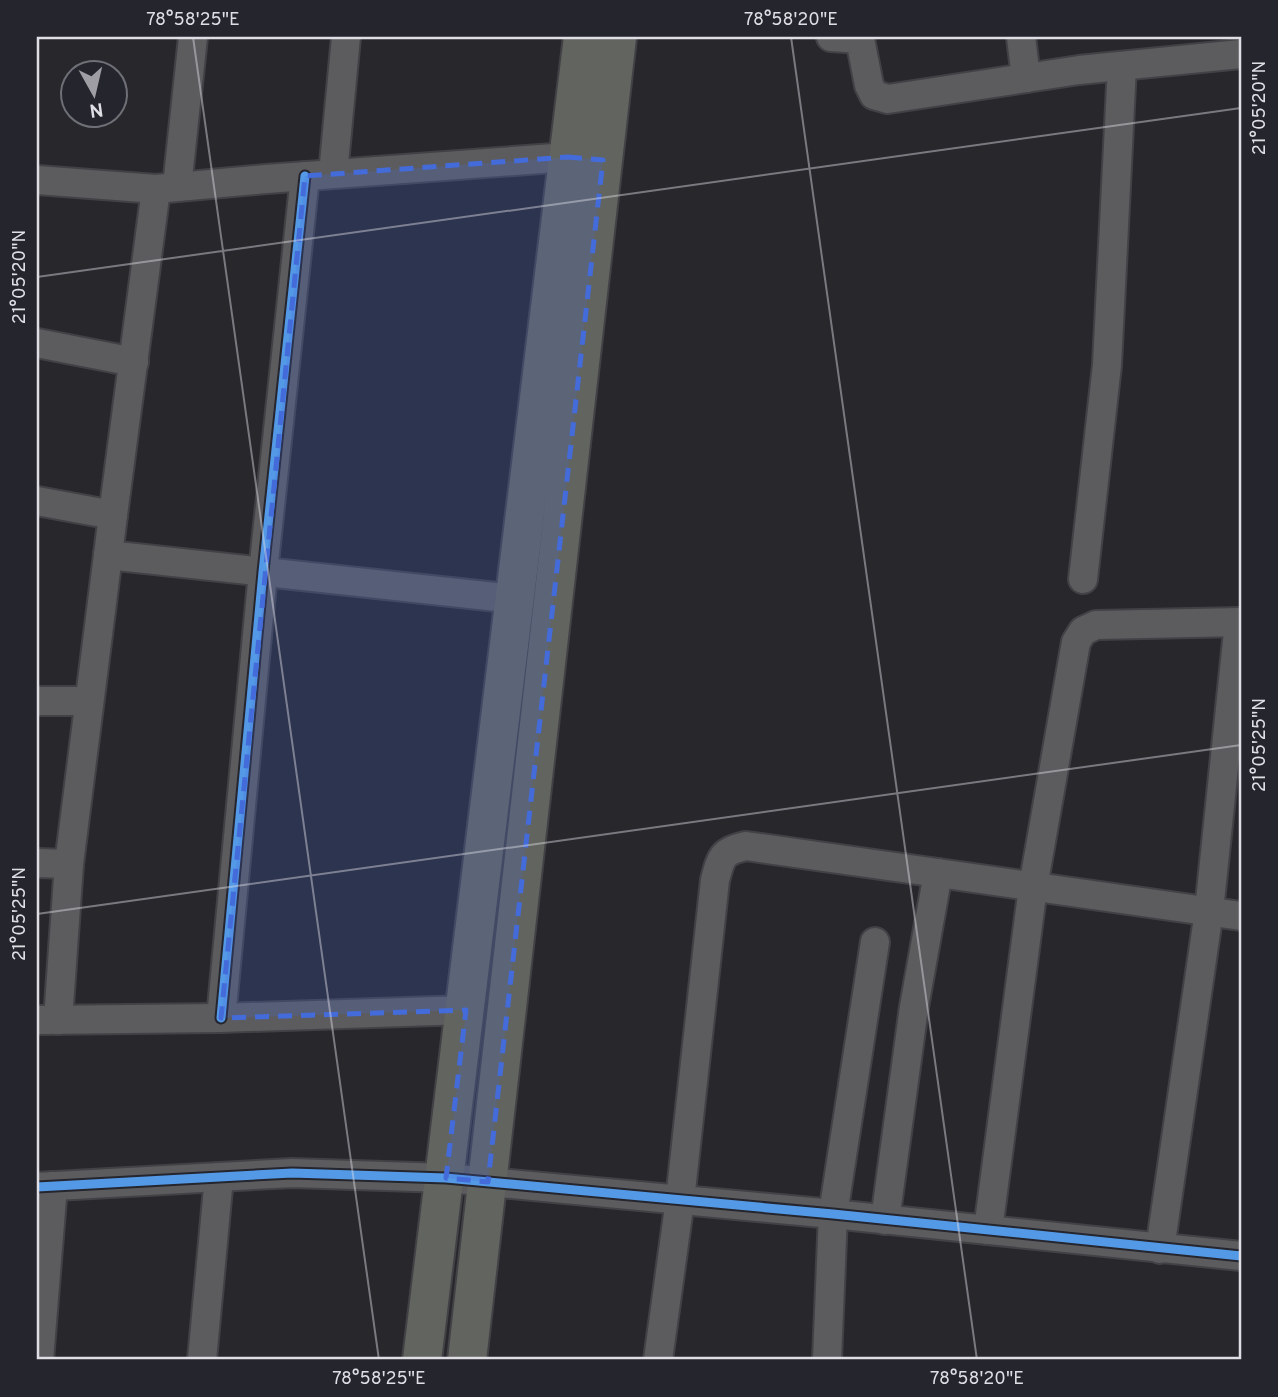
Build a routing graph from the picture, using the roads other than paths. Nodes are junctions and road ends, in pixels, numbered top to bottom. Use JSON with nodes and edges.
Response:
{"nodes":[{"id":1,"x":192,"y":37,"type":"edge"},
{"id":2,"x":346,"y":37,"type":"edge"},
{"id":3,"x":583,"y":37,"type":"edge"},
{"id":4,"x":617,"y":37,"type":"edge"},
{"id":5,"x":831,"y":37,"type":"edge"},
{"id":6,"x":1021,"y":37,"type":"edge"},
{"id":7,"x":860,"y":38,"type":"edge"},
{"id":8,"x":1196,"y":48,"type":"edge"},
{"id":9,"x":1241,"y":54,"type":"edge"},
{"id":10,"x":1122,"y":66,"type":"junction"},
{"id":11,"x":1026,"y":78,"type":"junction"},
{"id":12,"x":586,"y":158,"type":"junction"},
{"id":13,"x":333,"y":174,"type":"junction"},
{"id":14,"x":305,"y":176,"type":"junction"},
{"id":15,"x":37,"y":180,"type":"edge"},
{"id":16,"x":167,"y":188,"type":"junction"},
{"id":17,"x":37,"y":343,"type":"edge"},
{"id":18,"x":134,"y":362,"type":"junction"},
{"id":19,"x":37,"y":500,"type":"edge"},
{"id":20,"x":113,"y":515,"type":"junction"},
{"id":21,"x":108,"y":555,"type":"junction"},
{"id":22,"x":263,"y":572,"type":"junction"},
{"id":23,"x":1083,"y":579,"type":"dead end"},
{"id":24,"x":515,"y":599,"type":"junction"},
{"id":25,"x":1240,"y":622,"type":"edge"},
{"id":26,"x":37,"y":701,"type":"edge"},
{"id":27,"x":88,"y":701,"type":"junction"},
{"id":28,"x":37,"y":863,"type":"edge"},
{"id":29,"x":69,"y":864,"type":"junction"},
{"id":30,"x":939,"y":873,"type":"junction"},
{"id":31,"x":1033,"y":887,"type":"junction"},
{"id":32,"x":1209,"y":911,"type":"junction"},
{"id":33,"x":1241,"y":916,"type":"edge"},
{"id":34,"x":874,"y":942,"type":"dead end"},
{"id":35,"x":466,"y":1010,"type":"junction"},
{"id":36,"x":221,"y":1018,"type":"junction"},
{"id":37,"x":48,"y":1020,"type":"edge"},
{"id":38,"x":219,"y":1177,"type":"junction"},
{"id":39,"x":446,"y":1178,"type":"junction"},
{"id":40,"x":488,"y":1182,"type":"junction"},
{"id":41,"x":45,"y":1187,"type":"edge"},
{"id":42,"x":680,"y":1200,"type":"junction"},
{"id":43,"x":834,"y":1214,"type":"junction"},
{"id":44,"x":885,"y":1220,"type":"junction"},
{"id":45,"x":988,"y":1230,"type":"junction"},
{"id":46,"x":1160,"y":1249,"type":"junction"},
{"id":47,"x":1241,"y":1256,"type":"edge"},
{"id":48,"x":39,"y":1360,"type":"edge"},
{"id":49,"x":202,"y":1360,"type":"edge"},
{"id":50,"x":422,"y":1360,"type":"edge"},
{"id":51,"x":467,"y":1360,"type":"edge"},
{"id":52,"x":658,"y":1360,"type":"edge"},
{"id":53,"x":827,"y":1360,"type":"edge"}],
"edges":[{"from":1,"to":16,"type":"street"},
{"from":2,"to":13,"type":"street"},
{"from":3,"to":12,"type":"highway"},
{"from":4,"to":12,"type":"highway"},
{"from":5,"to":7,"type":"street"},
{"from":6,"to":11,"type":"street"},
{"from":7,"to":11,"type":"street"},
{"from":8,"to":9,"type":"street"},
{"from":8,"to":10,"type":"street"},
{"from":10,"to":11,"type":"street"},
{"from":10,"to":23,"type":"street"},
{"from":12,"to":13,"type":"street"},
{"from":12,"to":24,"type":"highway"},
{"from":12,"to":40,"type":"highway"},
{"from":13,"to":14,"type":"street"},
{"from":14,"to":16,"type":"street"},
{"from":14,"to":22,"type":"street"},
{"from":15,"to":16,"type":"street"},
{"from":16,"to":18,"type":"street"},
{"from":17,"to":18,"type":"street"},
{"from":18,"to":20,"type":"street"},
{"from":19,"to":20,"type":"street"},
{"from":20,"to":21,"type":"street"},
{"from":21,"to":22,"type":"street"},
{"from":21,"to":27,"type":"street"},
{"from":22,"to":24,"type":"street"},
{"from":22,"to":36,"type":"street"},
{"from":24,"to":35,"type":"highway"},
{"from":25,"to":31,"type":"street"},
{"from":25,"to":32,"type":"street"},
{"from":26,"to":27,"type":"street"},
{"from":27,"to":29,"type":"street"},
{"from":28,"to":29,"type":"street"},
{"from":29,"to":37,"type":"street"},
{"from":30,"to":31,"type":"street"},
{"from":30,"to":42,"type":"street"},
{"from":30,"to":44,"type":"street"},
{"from":31,"to":32,"type":"street"},
{"from":31,"to":45,"type":"street"},
{"from":32,"to":33,"type":"street"},
{"from":32,"to":46,"type":"street"},
{"from":34,"to":43,"type":"street"},
{"from":35,"to":36,"type":"street"},
{"from":35,"to":39,"type":"highway"},
{"from":36,"to":37,"type":"street"},
{"from":38,"to":39,"type":"street"},
{"from":38,"to":41,"type":"street"},
{"from":38,"to":49,"type":"street"},
{"from":39,"to":40,"type":"street"},
{"from":39,"to":50,"type":"highway"},
{"from":40,"to":42,"type":"street"},
{"from":40,"to":51,"type":"highway"},
{"from":41,"to":48,"type":"street"},
{"from":42,"to":43,"type":"street"},
{"from":42,"to":52,"type":"street"},
{"from":43,"to":44,"type":"street"},
{"from":43,"to":53,"type":"street"},
{"from":44,"to":45,"type":"street"},
{"from":45,"to":46,"type":"street"},
{"from":46,"to":47,"type":"street"}]}
